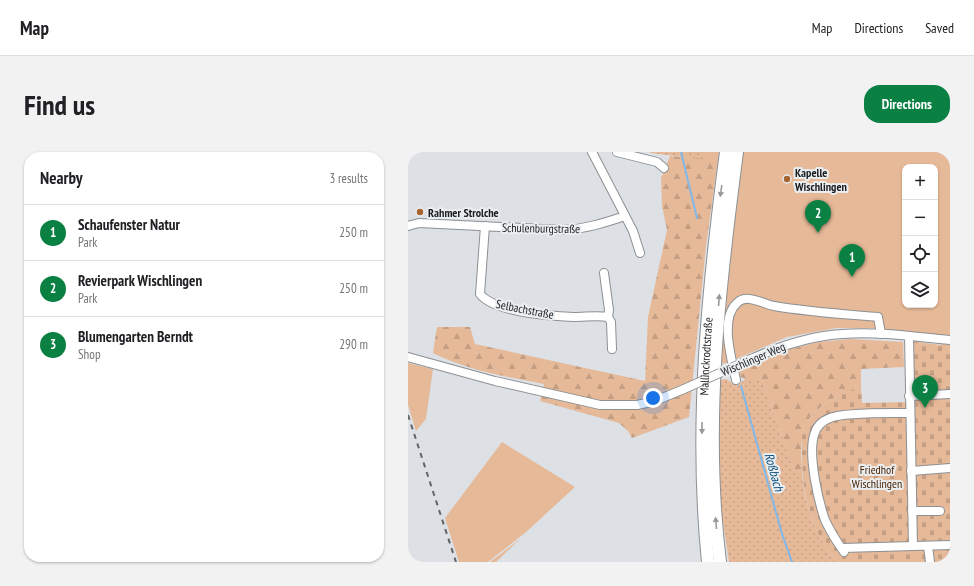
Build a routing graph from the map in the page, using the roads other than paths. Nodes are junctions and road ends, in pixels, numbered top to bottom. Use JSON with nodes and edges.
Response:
{"nodes":[{"id":1,"x":592,"y":152,"type":"edge"},
{"id":2,"x":617,"y":152,"type":"edge"},
{"id":3,"x":726,"y":152,"type":"edge"},
{"id":4,"x":737,"y":152,"type":"edge"},
{"id":5,"x":664,"y":168,"type":"dead end"},
{"id":6,"x":625,"y":216,"type":"junction"},
{"id":7,"x":408,"y":226,"type":"edge"},
{"id":8,"x":485,"y":226,"type":"junction"},
{"id":9,"x":640,"y":253,"type":"dead end"},
{"id":10,"x":604,"y":273,"type":"dead end"},
{"id":11,"x":608,"y":317,"type":"junction"},
{"id":12,"x":881,"y":334,"type":"junction"},
{"id":13,"x":908,"y":336,"type":"junction"},
{"id":14,"x":950,"y":338,"type":"edge"},
{"id":15,"x":612,"y":348,"type":"dead end"},
{"id":16,"x":408,"y":351,"type":"edge"},
{"id":17,"x":408,"y":357,"type":"edge"},
{"id":18,"x":445,"y":366,"type":"junction"},
{"id":19,"x":736,"y":380,"type":"dead end"},
{"id":20,"x":950,"y":394,"type":"edge"},
{"id":21,"x":909,"y":396,"type":"junction"},
{"id":22,"x":910,"y":413,"type":"junction"},
{"id":23,"x":950,"y":468,"type":"edge"},
{"id":24,"x":911,"y":471,"type":"junction"},
{"id":25,"x":912,"y":511,"type":"junction"},
{"id":26,"x":940,"y":511,"type":"dead end"},
{"id":27,"x":950,"y":545,"type":"edge"},
{"id":28,"x":913,"y":546,"type":"junction"},
{"id":29,"x":928,"y":546,"type":"junction"},
{"id":30,"x":708,"y":562,"type":"edge"},
{"id":31,"x":720,"y":562,"type":"edge"},
{"id":32,"x":930,"y":562,"type":"edge"}],
"edges":[{"from":1,"to":6,"type":"street"},
{"from":2,"to":5,"type":"street"},
{"from":3,"to":30,"type":"highway","name":"Mallinckrodtstraße","one_way":true},
{"from":31,"to":4,"type":"highway","name":"Mallinckrodtstraße","one_way":true},
{"from":6,"to":8,"type":"street","name":"Schulenburgstraße"},
{"from":6,"to":9,"type":"street"},
{"from":7,"to":8,"type":"street","name":"Schulenburgstraße"},
{"from":8,"to":11,"type":"street","name":"Selbachstraße"},
{"from":10,"to":11,"type":"street"},
{"from":11,"to":15,"type":"street"},
{"from":12,"to":13,"type":"street","name":"Wischlinger Weg"},
{"from":12,"to":18,"type":"street","name":"Wischlinger Weg","bridge":true},
{"from":12,"to":19,"type":"street"},
{"from":13,"to":14,"type":"street","name":"Wischlinger Weg"},
{"from":13,"to":21,"type":"street"},
{"from":16,"to":18,"type":"street","name":"Wischlinger Weg"},
{"from":17,"to":18,"type":"street","name":"Wischlinger Weg"},
{"from":20,"to":21,"type":"street"},
{"from":21,"to":22,"type":"street"},
{"from":22,"to":24,"type":"street"},
{"from":22,"to":28,"type":"street"},
{"from":23,"to":24,"type":"street"},
{"from":24,"to":25,"type":"street"},
{"from":25,"to":26,"type":"street"},
{"from":25,"to":28,"type":"street"},
{"from":27,"to":29,"type":"street"},
{"from":28,"to":29,"type":"street"},
{"from":29,"to":32,"type":"street"}]}
